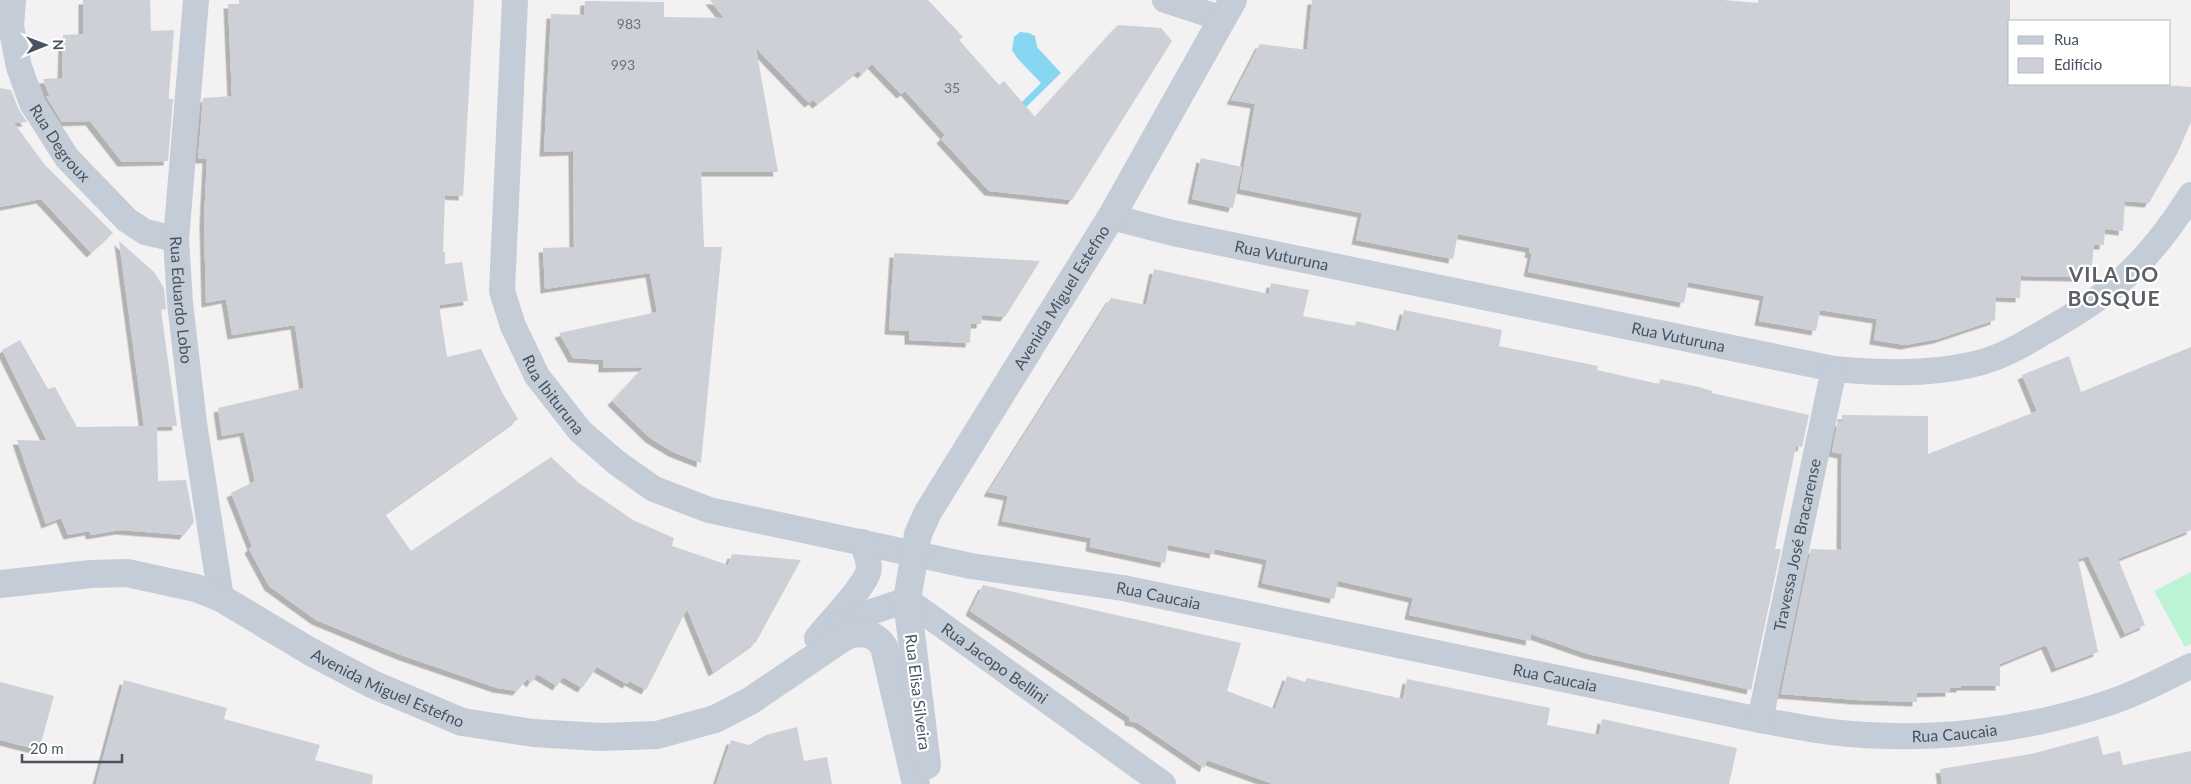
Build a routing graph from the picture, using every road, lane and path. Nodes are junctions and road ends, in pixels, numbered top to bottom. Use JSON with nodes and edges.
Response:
{"nodes":[{"id":1,"x":13,"y":0,"type":"edge"},
{"id":2,"x":196,"y":0,"type":"edge"},
{"id":3,"x":515,"y":0,"type":"edge"},
{"id":4,"x":1165,"y":0,"type":"edge"},
{"id":5,"x":1228,"y":10,"type":"edge"},
{"id":6,"x":2191,"y":195,"type":"edge"},
{"id":7,"x":1111,"y":217,"type":"junction"},
{"id":8,"x":176,"y":239,"type":"junction"},
{"id":9,"x":1834,"y":368,"type":"junction"},
{"id":10,"x":862,"y":542,"type":"junction"},
{"id":11,"x":914,"y":553,"type":"junction"},
{"id":12,"x":0,"y":584,"type":"edge"},
{"id":13,"x":221,"y":598,"type":"junction"},
{"id":14,"x":907,"y":600,"type":"junction"},
{"id":15,"x":873,"y":635,"type":"joint"},
{"id":16,"x":817,"y":638,"type":"junction"},
{"id":17,"x":2191,"y":666,"type":"edge"},
{"id":18,"x":781,"y":679,"type":"junction"},
{"id":19,"x":1760,"y":720,"type":"junction"},
{"id":20,"x":916,"y":784,"type":"edge"},
{"id":21,"x":930,"y":784,"type":"edge"},
{"id":22,"x":1163,"y":784,"type":"edge"}],
"edges":[{"from":1,"to":8,"type":"street","name":"Rua Degroux"},
{"from":2,"to":8,"type":"street","name":"Rua Eduardo Lobo"},
{"from":3,"to":10,"type":"street","name":"Rua Ibituruna"},
{"from":4,"to":5,"type":"street"},
{"from":5,"to":7,"type":"street","name":"Avenida Miguel Estefno"},
{"from":6,"to":9,"type":"street","name":"Rua Vuturuna"},
{"from":7,"to":9,"type":"street","name":"Rua Vuturuna"},
{"from":7,"to":11,"type":"street","name":"Avenida Miguel Estefno"},
{"from":8,"to":13,"type":"street","name":"Rua Eduardo Lobo"},
{"from":9,"to":19,"type":"street","name":"Travessa José Bracarense"},
{"from":10,"to":11,"type":"street","name":"Rua Ibituruna"},
{"from":10,"to":16,"type":"street","name":"Avenida Miguel Estefno"},
{"from":11,"to":14,"type":"street","name":"Avenida Miguel Estefno"},
{"from":11,"to":19,"type":"street","name":"Rua Caucaia"},
{"from":12,"to":13,"type":"street","name":"Avenida Miguel Estefno"},
{"from":13,"to":18,"type":"street","name":"Avenida Miguel Estefno"},
{"from":14,"to":16,"type":"street"},
{"from":14,"to":21,"type":"street","name":"Rua Elisa Silveira"},
{"from":14,"to":22,"type":"street","name":"Rua Jacopo Bellini"},
{"from":15,"to":18,"type":"street","name":"Avenida Miguel Estefno"},
{"from":15,"to":20,"type":"street","name":"Rua Elisa Silveira"},
{"from":16,"to":18,"type":"street","name":"Avenida Miguel Estefno"},
{"from":17,"to":19,"type":"street","name":"Rua Caucaia"}]}
